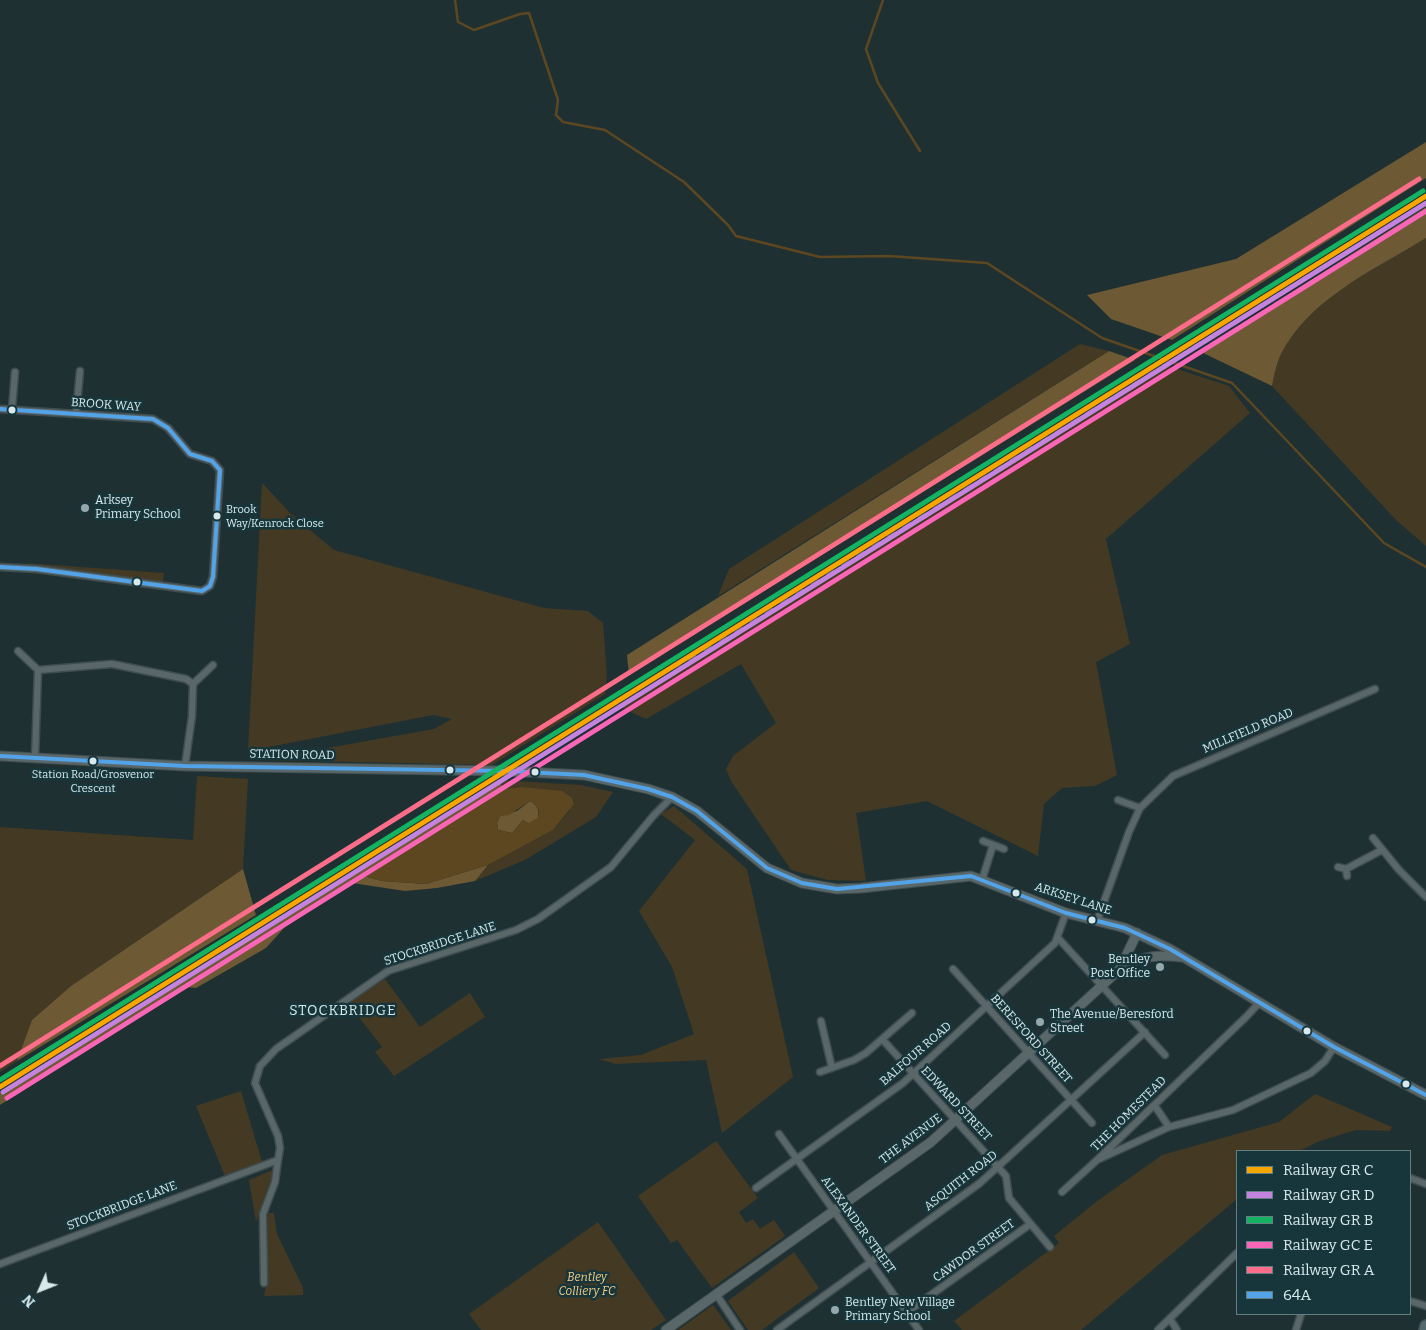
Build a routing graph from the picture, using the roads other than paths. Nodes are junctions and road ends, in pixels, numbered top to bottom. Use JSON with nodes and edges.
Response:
{"nodes":[{"id":1,"x":80,"y":371,"type":"dead end"},
{"id":2,"x":15,"y":372,"type":"dead end"},
{"id":3,"x":0,"y":409,"type":"edge"},
{"id":4,"x":12,"y":409,"type":"junction"},
{"id":5,"x":76,"y":414,"type":"junction"},
{"id":6,"x":0,"y":567,"type":"edge"},
{"id":7,"x":18,"y":651,"type":"dead end"},
{"id":8,"x":213,"y":665,"type":"dead end"},
{"id":9,"x":38,"y":670,"type":"junction"},
{"id":10,"x":192,"y":684,"type":"junction"},
{"id":11,"x":1375,"y":689,"type":"dead end"},
{"id":12,"x":0,"y":756,"type":"edge"},
{"id":13,"x":35,"y":758,"type":"junction"},
{"id":14,"x":185,"y":766,"type":"junction"},
{"id":15,"x":584,"y":775,"type":"joint"},
{"id":16,"x":672,"y":797,"type":"junction"},
{"id":17,"x":1118,"y":800,"type":"dead end"},
{"id":18,"x":1140,"y":808,"type":"junction"},
{"id":19,"x":1373,"y":838,"type":"dead end"},
{"id":20,"x":983,"y":841,"type":"dead end"},
{"id":21,"x":993,"y":845,"type":"junction"},
{"id":22,"x":1004,"y":849,"type":"dead end"},
{"id":23,"x":1382,"y":850,"type":"junction"},
{"id":24,"x":1338,"y":867,"type":"dead end"},
{"id":25,"x":982,"y":880,"type":"junction"},
{"id":26,"x":1426,"y":897,"type":"edge"},
{"id":27,"x":1066,"y":913,"type":"junction"},
{"id":28,"x":1097,"y":921,"type":"junction"},
{"id":29,"x":1137,"y":933,"type":"junction"},
{"id":30,"x":1058,"y":938,"type":"junction"},
{"id":31,"x":1184,"y":957,"type":"junction"},
{"id":32,"x":1122,"y":965,"type":"junction"},
{"id":33,"x":953,"y":970,"type":"dead end"},
{"id":34,"x":1102,"y":985,"type":"junction"},
{"id":35,"x":1259,"y":1003,"type":"junction"},
{"id":36,"x":986,"y":1006,"type":"junction"},
{"id":37,"x":912,"y":1013,"type":"dead end"},
{"id":38,"x":822,"y":1021,"type":"dead end"},
{"id":39,"x":1145,"y":1032,"type":"junction"},
{"id":40,"x":882,"y":1039,"type":"junction"},
{"id":41,"x":1334,"y":1047,"type":"junction"},
{"id":42,"x":1029,"y":1053,"type":"junction"},
{"id":43,"x":1165,"y":1055,"type":"dead end"},
{"id":44,"x":832,"y":1068,"type":"junction"},
{"id":45,"x":820,"y":1072,"type":"dead end"},
{"id":46,"x":913,"y":1074,"type":"junction"},
{"id":47,"x":1426,"y":1095,"type":"edge"},
{"id":48,"x":1071,"y":1100,"type":"junction"},
{"id":49,"x":1155,"y":1106,"type":"junction"},
{"id":50,"x":956,"y":1120,"type":"junction"},
{"id":51,"x":1092,"y":1123,"type":"dead end"},
{"id":52,"x":1169,"y":1127,"type":"junction"},
{"id":53,"x":779,"y":1134,"type":"dead end"},
{"id":54,"x":797,"y":1158,"type":"junction"},
{"id":55,"x":278,"y":1160,"type":"junction"},
{"id":56,"x":1097,"y":1160,"type":"junction"},
{"id":57,"x":998,"y":1167,"type":"junction"},
{"id":58,"x":1411,"y":1178,"type":"edge"},
{"id":59,"x":1426,"y":1184,"type":"edge"},
{"id":60,"x":756,"y":1188,"type":"dead end"},
{"id":61,"x":1062,"y":1192,"type":"dead end"},
{"id":62,"x":833,"y":1211,"type":"junction"},
{"id":63,"x":1029,"y":1225,"type":"junction"},
{"id":64,"x":1050,"y":1247,"type":"dead end"},
{"id":65,"x":1236,"y":1254,"type":"edge"},
{"id":66,"x":871,"y":1262,"type":"junction"},
{"id":67,"x":0,"y":1264,"type":"edge"},
{"id":68,"x":264,"y":1283,"type":"dead end"},
{"id":69,"x":716,"y":1294,"type":"junction"},
{"id":70,"x":1411,"y":1301,"type":"edge"},
{"id":71,"x":1426,"y":1306,"type":"edge"},
{"id":72,"x":907,"y":1312,"type":"junction"},
{"id":73,"x":1301,"y":1315,"type":"edge"},
{"id":74,"x":1170,"y":1318,"type":"junction"},
{"id":75,"x":1426,"y":1326,"type":"edge"},
{"id":76,"x":666,"y":1330,"type":"edge"},
{"id":77,"x":740,"y":1330,"type":"edge"},
{"id":78,"x":777,"y":1330,"type":"edge"},
{"id":79,"x":919,"y":1330,"type":"edge"},
{"id":80,"x":1158,"y":1330,"type":"edge"},
{"id":81,"x":1177,"y":1330,"type":"edge"},
{"id":82,"x":1296,"y":1330,"type":"edge"},
{"id":83,"x":1425,"y":1330,"type":"edge"}],
"edges":[{"from":1,"to":5,"type":"street"},
{"from":2,"to":4,"type":"street"},
{"from":3,"to":4,"type":"street","name":"BROOK WAY"},
{"from":4,"to":5,"type":"street","name":"BROOK WAY"},
{"from":5,"to":6,"type":"street","name":"BROOK WAY"},
{"from":7,"to":9,"type":"street"},
{"from":8,"to":10,"type":"street"},
{"from":9,"to":10,"type":"street"},
{"from":9,"to":13,"type":"street"},
{"from":10,"to":14,"type":"street"},
{"from":11,"to":18,"type":"street","name":"MILLFIELD ROAD"},
{"from":12,"to":13,"type":"street","name":"STATION ROAD"},
{"from":13,"to":14,"type":"street","name":"STATION ROAD"},
{"from":14,"to":15,"type":"street","name":"STATION ROAD"},
{"from":15,"to":16,"type":"street","name":"ARKSEY LANE"},
{"from":16,"to":25,"type":"street","name":"ARKSEY LANE"},
{"from":16,"to":55,"type":"street","name":"STOCKBRIDGE LANE"},
{"from":17,"to":18,"type":"street"},
{"from":18,"to":28,"type":"street","name":"MILLFIELD ROAD"},
{"from":19,"to":23,"type":"street"},
{"from":20,"to":21,"type":"street"},
{"from":21,"to":22,"type":"street"},
{"from":21,"to":25,"type":"street"},
{"from":23,"to":24,"type":"street"},
{"from":23,"to":26,"type":"street"},
{"from":25,"to":27,"type":"street","name":"ARKSEY LANE"},
{"from":27,"to":28,"type":"street","name":"ARKSEY LANE"},
{"from":27,"to":30,"type":"street","name":"BALFOUR ROAD"},
{"from":28,"to":29,"type":"street","name":"ARKSEY LANE"},
{"from":29,"to":31,"type":"street","name":"ARKSEY LANE"},
{"from":29,"to":32,"type":"street","name":"THE AVENUE"},
{"from":30,"to":34,"type":"street"},
{"from":30,"to":36,"type":"street","name":"BALFOUR ROAD"},
{"from":31,"to":32,"type":"street"},
{"from":31,"to":35,"type":"street","name":"ARKSEY LANE"},
{"from":32,"to":34,"type":"street","name":"THE AVENUE"},
{"from":33,"to":36,"type":"street","name":"BERESFORD STREET"},
{"from":34,"to":39,"type":"street"},
{"from":34,"to":42,"type":"street","name":"THE AVENUE"},
{"from":35,"to":41,"type":"street","name":"ARKSEY LANE"},
{"from":35,"to":49,"type":"street","name":"THE HOMESTEAD"},
{"from":36,"to":42,"type":"street","name":"BERESFORD STREET"},
{"from":36,"to":46,"type":"street","name":"BALFOUR ROAD"},
{"from":37,"to":40,"type":"street"},
{"from":38,"to":44,"type":"street"},
{"from":39,"to":43,"type":"street"},
{"from":39,"to":48,"type":"street","name":"ASQUITH ROAD"},
{"from":40,"to":44,"type":"street"},
{"from":40,"to":46,"type":"street","name":"EDWARD STREET"},
{"from":41,"to":47,"type":"street","name":"ARKSEY LANE"},
{"from":41,"to":52,"type":"street","name":"THE HOMESTEAD"},
{"from":42,"to":48,"type":"street","name":"BERESFORD STREET"},
{"from":42,"to":50,"type":"street","name":"THE AVENUE"},
{"from":44,"to":45,"type":"street"},
{"from":46,"to":50,"type":"street","name":"EDWARD STREET"},
{"from":46,"to":54,"type":"street","name":"BALFOUR ROAD"},
{"from":48,"to":51,"type":"street","name":"BERESFORD STREET"},
{"from":48,"to":57,"type":"street","name":"ASQUITH ROAD"},
{"from":49,"to":52,"type":"street"},
{"from":49,"to":56,"type":"street","name":"THE HOMESTEAD"},
{"from":50,"to":57,"type":"street","name":"EDWARD STREET"},
{"from":50,"to":62,"type":"street","name":"THE AVENUE"},
{"from":52,"to":56,"type":"street","name":"THE HOMESTEAD"},
{"from":53,"to":54,"type":"street","name":"ALEXANDER STREET"},
{"from":54,"to":60,"type":"street","name":"BALFOUR ROAD"},
{"from":54,"to":62,"type":"street","name":"ALEXANDER STREET"},
{"from":55,"to":67,"type":"street","name":"STOCKBRIDGE LANE"},
{"from":55,"to":68,"type":"street"},
{"from":56,"to":61,"type":"street"},
{"from":57,"to":63,"type":"street","name":"EDWARD STREET"},
{"from":57,"to":66,"type":"street","name":"ASQUITH ROAD"},
{"from":58,"to":59,"type":"street"},
{"from":62,"to":66,"type":"street","name":"ALEXANDER STREET"},
{"from":62,"to":69,"type":"street","name":"THE AVENUE"},
{"from":63,"to":64,"type":"street","name":"EDWARD STREET"},
{"from":63,"to":72,"type":"street","name":"CAWDOR STREET"},
{"from":65,"to":74,"type":"street"},
{"from":66,"to":72,"type":"street","name":"ALEXANDER STREET"},
{"from":66,"to":78,"type":"street","name":"ASQUITH ROAD"},
{"from":69,"to":76,"type":"street","name":"THE AVENUE"},
{"from":69,"to":77,"type":"street"},
{"from":70,"to":71,"type":"street"},
{"from":72,"to":79,"type":"street","name":"ALEXANDER STREET"},
{"from":73,"to":82,"type":"street"},
{"from":74,"to":80,"type":"street"},
{"from":74,"to":81,"type":"street"},
{"from":75,"to":83,"type":"highway"}]}
